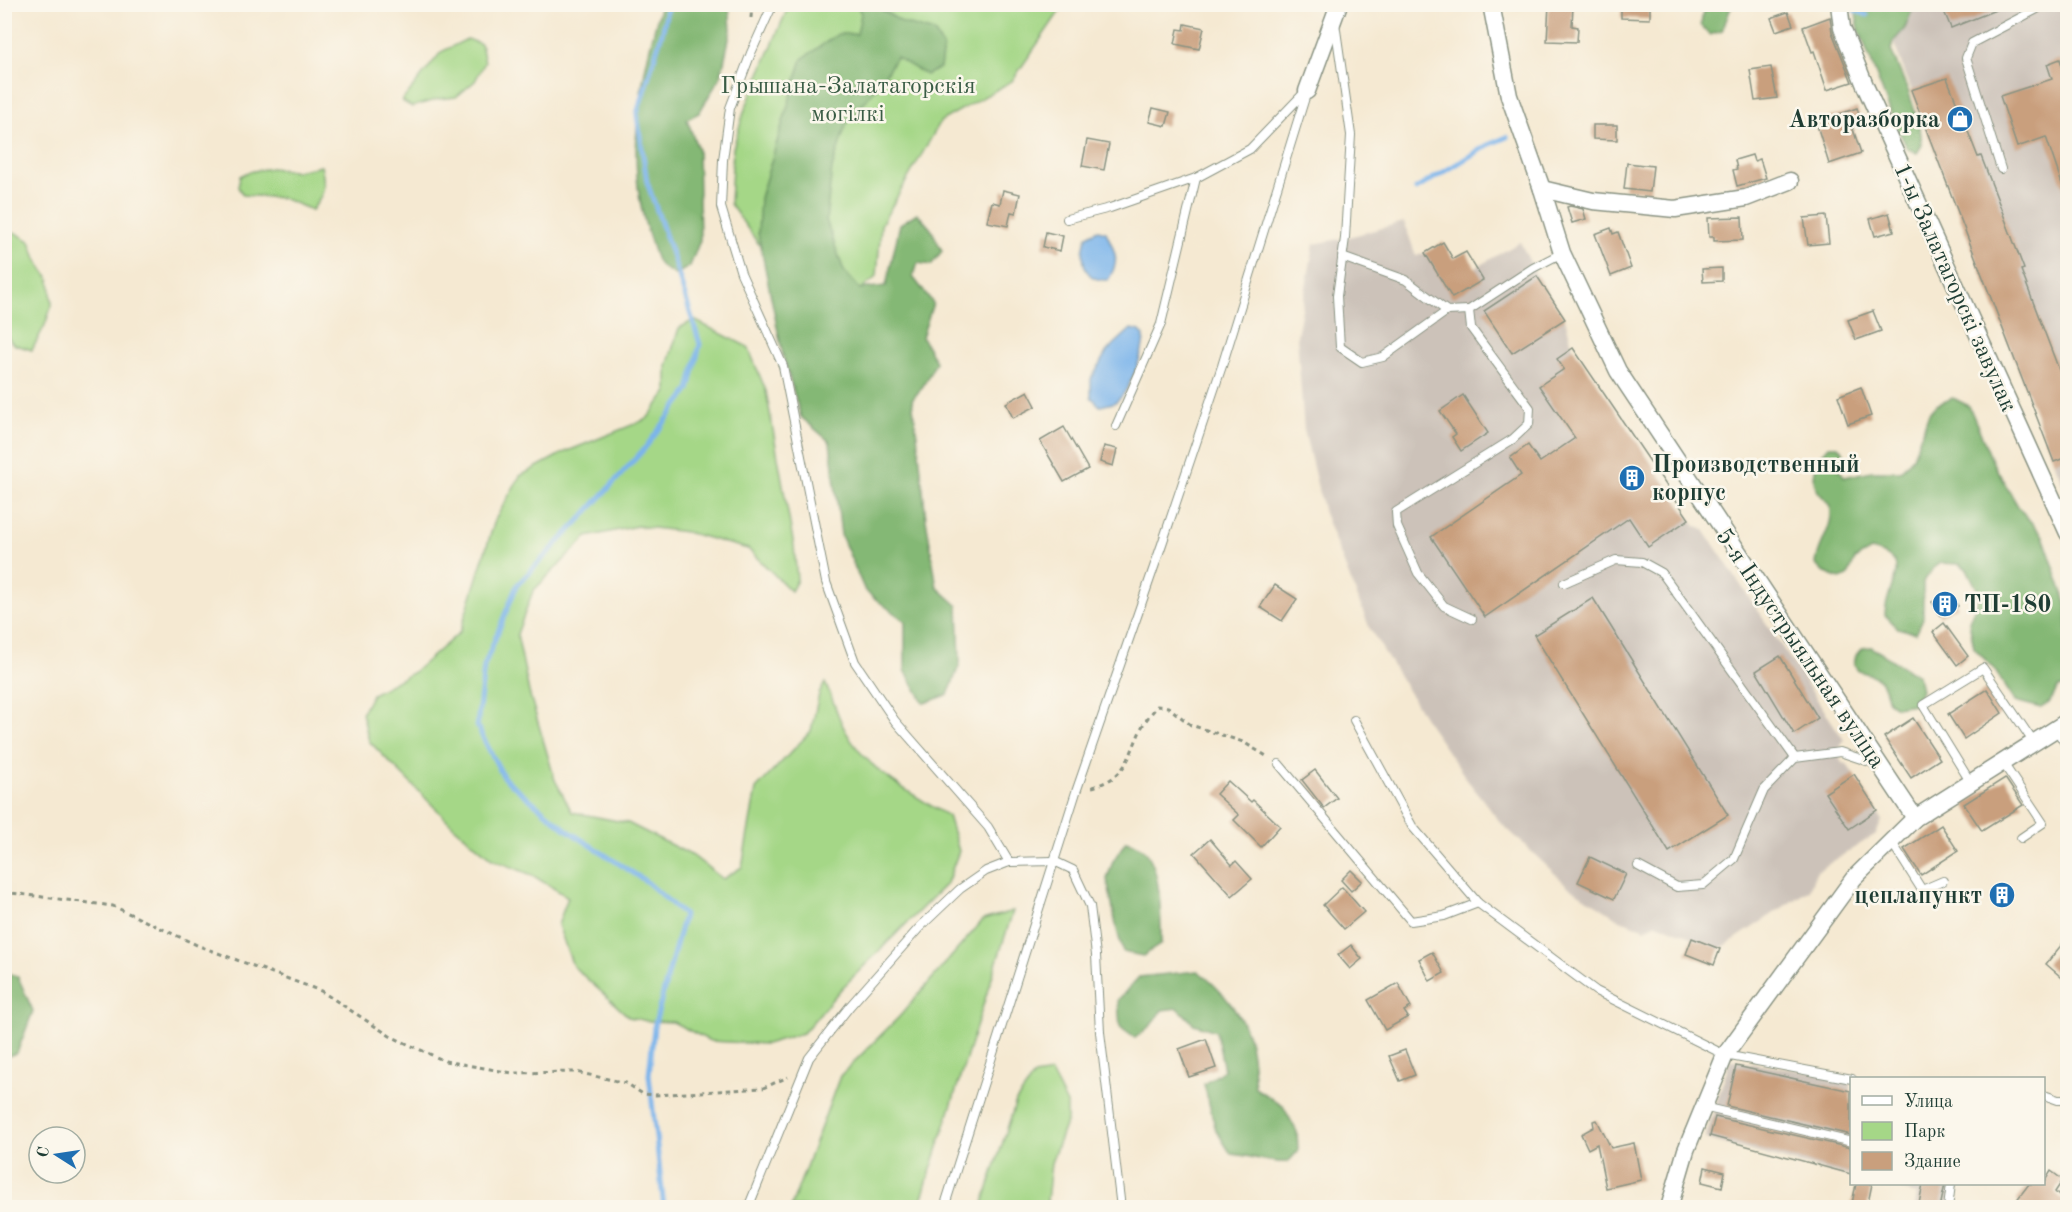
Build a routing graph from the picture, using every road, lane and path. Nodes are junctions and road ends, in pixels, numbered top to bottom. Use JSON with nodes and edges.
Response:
{"nodes":[{"id":1,"x":773,"y":4,"type":"edge"},
{"id":2,"x":1491,"y":4,"type":"edge"},
{"id":3,"x":1839,"y":4,"type":"edge"},
{"id":4,"x":2041,"y":4,"type":"edge"},
{"id":5,"x":1337,"y":12,"type":"edge"},
{"id":6,"x":1307,"y":91,"type":"junction"},
{"id":7,"x":2001,"y":169,"type":"dead end"},
{"id":8,"x":1196,"y":178,"type":"junction"},
{"id":9,"x":1790,"y":182,"type":"dead end"},
{"id":10,"x":1542,"y":189,"type":"junction"},
{"id":11,"x":1067,"y":219,"type":"dead end"},
{"id":12,"x":1562,"y":253,"type":"junction"},
{"id":13,"x":1342,"y":257,"type":"junction"},
{"id":14,"x":1468,"y":310,"type":"junction"},
{"id":15,"x":1447,"y":311,"type":"junction"},
{"id":16,"x":1116,"y":426,"type":"dead end"},
{"id":17,"x":2067,"y":533,"type":"edge"},
{"id":18,"x":1564,"y":583,"type":"dead end"},
{"id":19,"x":1472,"y":619,"type":"dead end"},
{"id":20,"x":1354,"y":720,"type":"dead end"},
{"id":21,"x":2062,"y":725,"type":"edge"},
{"id":22,"x":2034,"y":743,"type":"junction"},
{"id":23,"x":2067,"y":748,"type":"edge"},
{"id":24,"x":1795,"y":758,"type":"junction"},
{"id":25,"x":2002,"y":763,"type":"junction"},
{"id":26,"x":1279,"y":764,"type":"joint"},
{"id":27,"x":1879,"y":765,"type":"junction"},
{"id":28,"x":1971,"y":783,"type":"junction"},
{"id":29,"x":1076,"y":792,"type":"junction"},
{"id":30,"x":1915,"y":819,"type":"junction"},
{"id":31,"x":2021,"y":838,"type":"dead end"},
{"id":32,"x":1891,"y":842,"type":"junction"},
{"id":33,"x":1054,"y":861,"type":"junction"},
{"id":34,"x":1009,"y":862,"type":"junction"},
{"id":35,"x":1638,"y":866,"type":"dead end"},
{"id":36,"x":1943,"y":881,"type":"dead end"},
{"id":37,"x":4,"y":892,"type":"edge"},
{"id":38,"x":1478,"y":903,"type":"junction"},
{"id":39,"x":1725,"y":1055,"type":"junction"},
{"id":40,"x":804,"y":1071,"type":"junction"},
{"id":41,"x":1850,"y":1079,"type":"edge"},
{"id":42,"x":2045,"y":1096,"type":"edge"},
{"id":43,"x":2067,"y":1100,"type":"edge"},
{"id":44,"x":1703,"y":1107,"type":"junction"},
{"id":45,"x":1850,"y":1142,"type":"edge"},
{"id":46,"x":1951,"y":1185,"type":"edge"},
{"id":47,"x":748,"y":1208,"type":"edge"},
{"id":48,"x":944,"y":1208,"type":"edge"},
{"id":49,"x":1120,"y":1208,"type":"edge"},
{"id":50,"x":1669,"y":1208,"type":"edge"},
{"id":51,"x":1948,"y":1208,"type":"edge"}],
"edges":[{"from":1,"to":34,"type":"lane"},
{"from":2,"to":10,"type":"street","name":"5-я Індустрыяльная вуліца"},
{"from":3,"to":17,"type":"street","name":"1-ы Залатагорскі завулак"},
{"from":4,"to":7,"type":"lane"},
{"from":5,"to":6,"type":"street"},
{"from":5,"to":13,"type":"lane"},
{"from":6,"to":8,"type":"lane"},
{"from":6,"to":29,"type":"lane"},
{"from":8,"to":11,"type":"lane"},
{"from":8,"to":16,"type":"lane"},
{"from":9,"to":10,"type":"street"},
{"from":10,"to":12,"type":"street","name":"5-я Індустрыяльная вуліца"},
{"from":12,"to":14,"type":"lane"},
{"from":12,"to":27,"type":"street","name":"5-я Індустрыяльная вуліца"},
{"from":13,"to":15,"type":"lane"},
{"from":13,"to":15,"type":"lane"},
{"from":14,"to":15,"type":"lane"},
{"from":14,"to":19,"type":"lane"},
{"from":18,"to":24,"type":"lane"},
{"from":20,"to":38,"type":"lane"},
{"from":21,"to":22,"type":"street"},
{"from":21,"to":23,"type":"lane"},
{"from":22,"to":25,"type":"street"},
{"from":22,"to":28,"type":"lane"},
{"from":24,"to":27,"type":"lane"},
{"from":24,"to":35,"type":"lane"},
{"from":25,"to":28,"type":"street"},
{"from":25,"to":31,"type":"lane"},
{"from":26,"to":29,"type":"path"},
{"from":26,"to":38,"type":"lane"},
{"from":27,"to":30,"type":"street","name":"5-я Індустрыяльная вуліца"},
{"from":28,"to":30,"type":"street"},
{"from":29,"to":33,"type":"lane"},
{"from":30,"to":32,"type":"street"},
{"from":32,"to":36,"type":"lane"},
{"from":32,"to":39,"type":"street"},
{"from":33,"to":34,"type":"lane"},
{"from":33,"to":48,"type":"lane"},
{"from":33,"to":49,"type":"lane"},
{"from":34,"to":40,"type":"lane"},
{"from":37,"to":40,"type":"path"},
{"from":38,"to":39,"type":"lane"},
{"from":39,"to":41,"type":"lane"},
{"from":39,"to":44,"type":"street"},
{"from":40,"to":47,"type":"lane"},
{"from":42,"to":43,"type":"lane"},
{"from":44,"to":45,"type":"lane"},
{"from":44,"to":50,"type":"street"},
{"from":46,"to":51,"type":"lane"}]}
